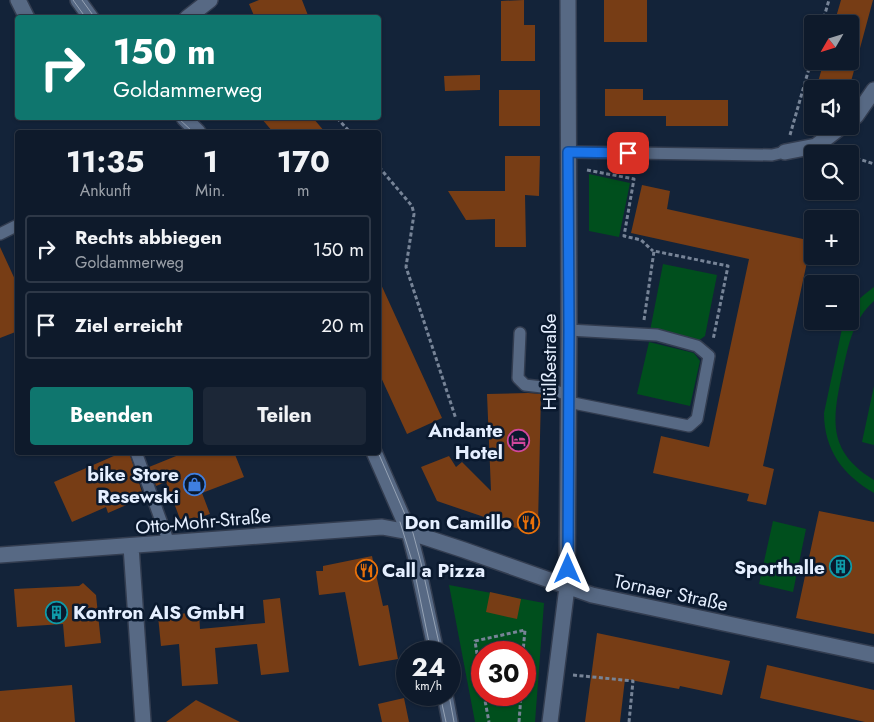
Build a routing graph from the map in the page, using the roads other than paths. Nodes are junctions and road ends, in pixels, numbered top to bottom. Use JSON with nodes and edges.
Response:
{"nodes":[{"id":1,"x":18,"y":0,"type":"edge"},
{"id":2,"x":78,"y":0,"type":"edge"},
{"id":3,"x":210,"y":0,"type":"edge"},
{"id":4,"x":568,"y":0,"type":"edge"},
{"id":5,"x":26,"y":15,"type":"edge"},
{"id":6,"x":89,"y":15,"type":"edge"},
{"id":7,"x":191,"y":15,"type":"edge"},
{"id":8,"x":874,"y":90,"type":"edge"},
{"id":9,"x":859,"y":112,"type":"edge"},
{"id":10,"x":830,"y":135,"type":"edge"},
{"id":11,"x":568,"y":152,"type":"junction"},
{"id":12,"x":786,"y":152,"type":"joint"},
{"id":13,"x":15,"y":226,"type":"edge"},
{"id":14,"x":0,"y":234,"type":"edge"},
{"id":15,"x":569,"y":330,"type":"junction"},
{"id":16,"x":520,"y":333,"type":"dead end"},
{"id":17,"x":569,"y":399,"type":"junction"},
{"id":18,"x":137,"y":455,"type":"edge"},
{"id":19,"x":375,"y":455,"type":"edge"},
{"id":20,"x":408,"y":532,"type":"junction"},
{"id":21,"x":169,"y":543,"type":"junction"},
{"id":22,"x":131,"y":546,"type":"junction"},
{"id":23,"x":0,"y":555,"type":"edge"},
{"id":24,"x":567,"y":587,"type":"junction"},
{"id":25,"x":434,"y":641,"type":"edge"},
{"id":26,"x":874,"y":654,"type":"edge"},
{"id":27,"x":447,"y":706,"type":"edge"},
{"id":28,"x":143,"y":722,"type":"edge"},
{"id":29,"x":450,"y":722,"type":"edge"},
{"id":30,"x":550,"y":722,"type":"edge"}],
"edges":[{"from":1,"to":5,"type":"street"},
{"from":2,"to":6,"type":"street"},
{"from":3,"to":7,"type":"street"},
{"from":4,"to":11,"type":"street","name":"Hülßestraße"},
{"from":8,"to":9,"type":"street"},
{"from":10,"to":12,"type":"street"},
{"from":11,"to":12,"type":"lane"},
{"from":11,"to":15,"type":"street","name":"Hülßestraße"},
{"from":13,"to":14,"type":"lane"},
{"from":15,"to":17,"type":"street","name":"Hülßestraße"},
{"from":15,"to":17,"type":"lane"},
{"from":16,"to":17,"type":"lane"},
{"from":17,"to":24,"type":"street","name":"Hülßestraße"},
{"from":18,"to":21,"type":"lane"},
{"from":19,"to":20,"type":"street"},
{"from":20,"to":21,"type":"street","name":"Otto-Mohr-Straße"},
{"from":20,"to":24,"type":"street","name":"Tornaer Straße"},
{"from":20,"to":25,"type":"street"},
{"from":21,"to":22,"type":"street","name":"Otto-Mohr-Straße"},
{"from":22,"to":23,"type":"street","name":"Otto-Mohr-Straße"},
{"from":22,"to":28,"type":"street"},
{"from":24,"to":26,"type":"street","name":"Tornaer Straße"},
{"from":24,"to":30,"type":"street","name":"Hülßestraße"},
{"from":27,"to":29,"type":"street"}]}
